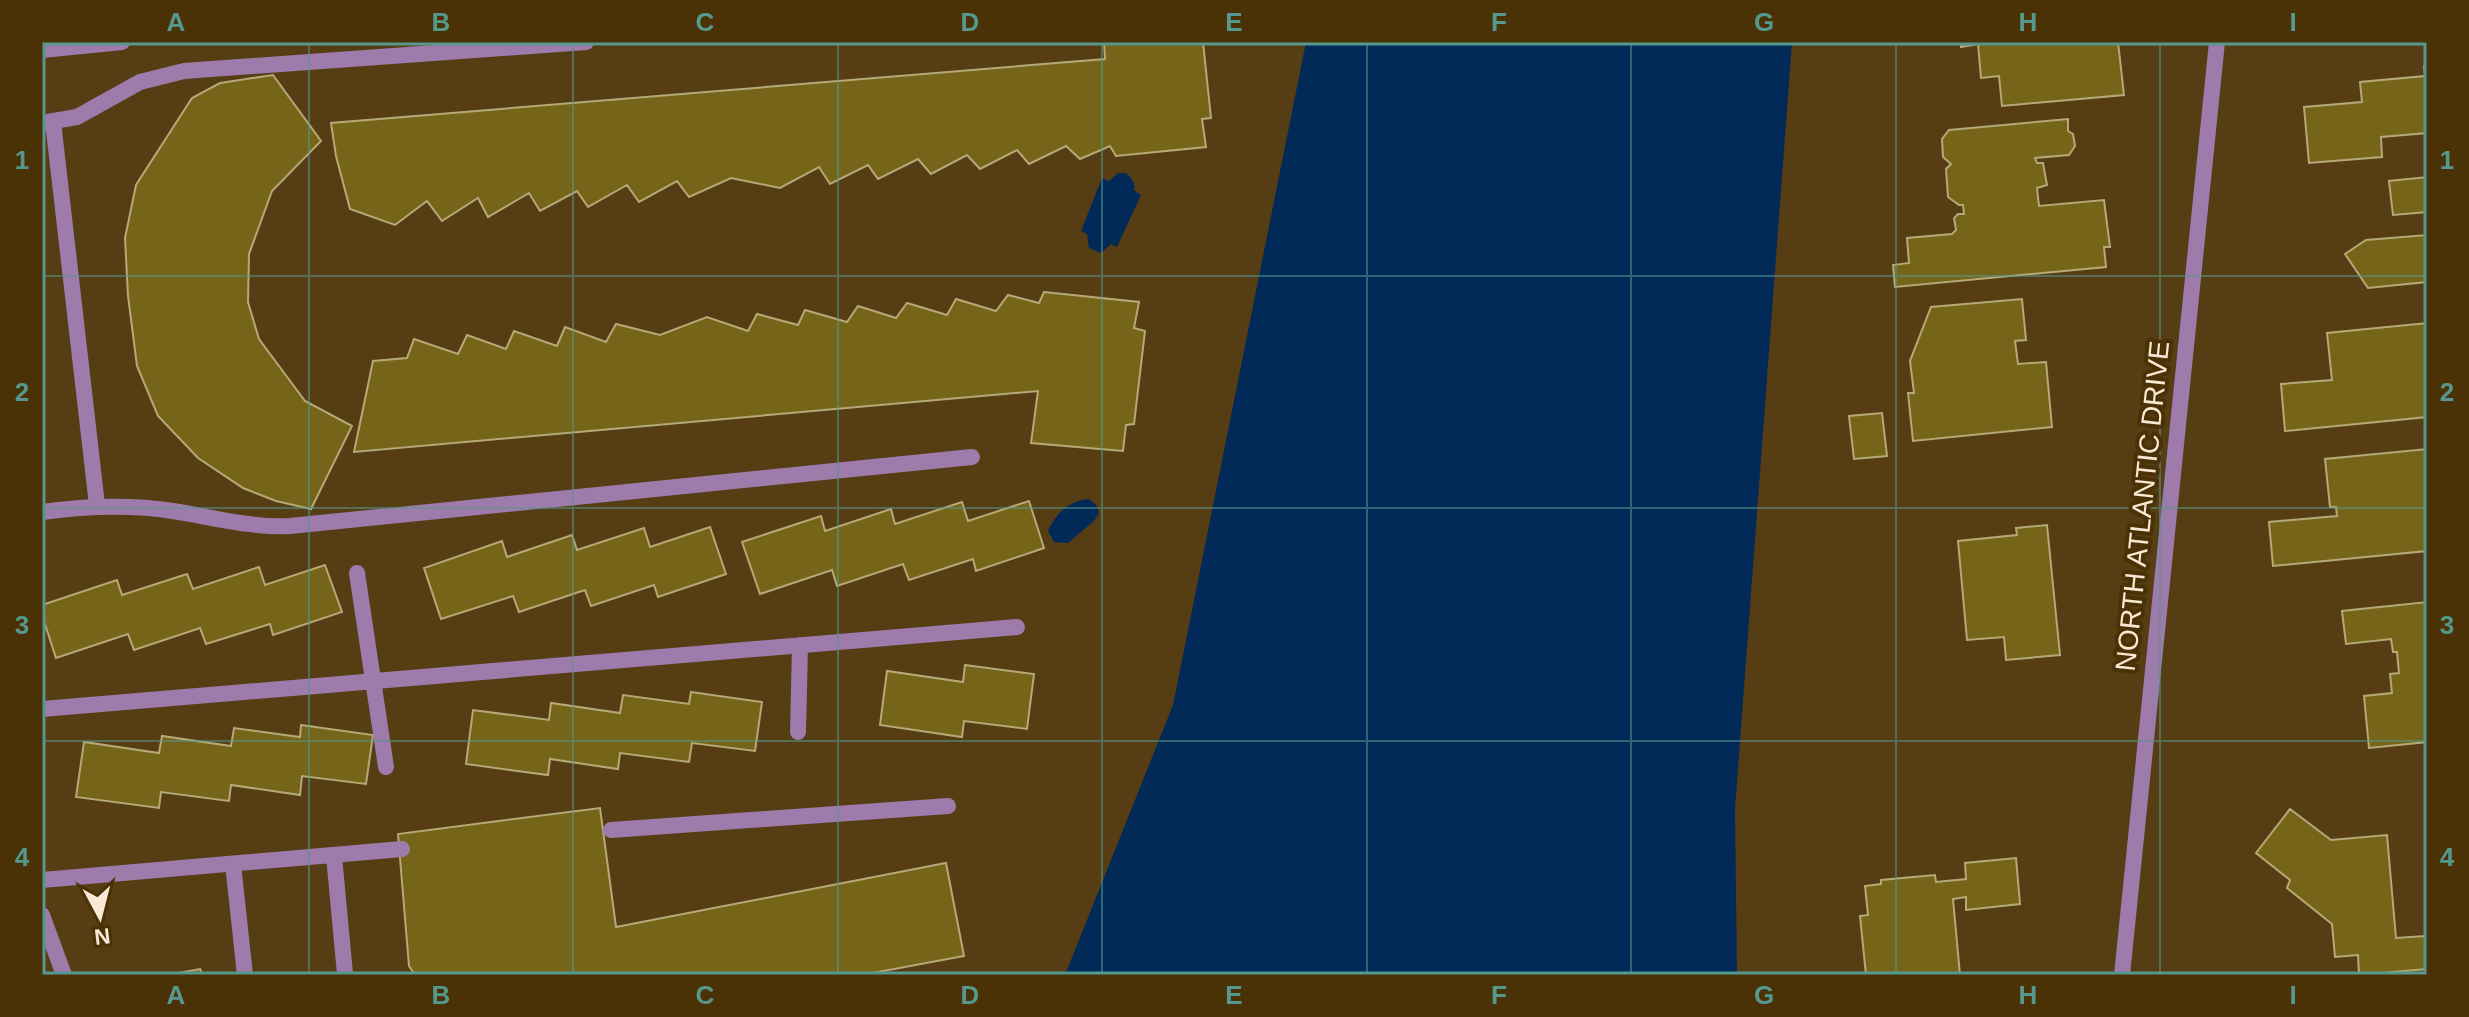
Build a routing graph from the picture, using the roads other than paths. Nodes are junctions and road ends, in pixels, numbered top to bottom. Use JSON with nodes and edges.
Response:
{"nodes":[{"id":1,"x":122,"y":42,"type":"edge"},
{"id":2,"x":586,"y":42,"type":"edge"},
{"id":3,"x":2217,"y":42,"type":"edge"},
{"id":4,"x":78,"y":44,"type":"edge"},
{"id":5,"x":42,"y":50,"type":"edge"},
{"id":6,"x":48,"y":123,"type":"edge"},
{"id":7,"x":972,"y":457,"type":"dead end"},
{"id":8,"x":97,"y":505,"type":"junction"},
{"id":9,"x":42,"y":512,"type":"edge"},
{"id":10,"x":357,"y":573,"type":"dead end"},
{"id":11,"x":1017,"y":627,"type":"dead end"},
{"id":12,"x":800,"y":645,"type":"junction"},
{"id":13,"x":373,"y":682,"type":"junction"},
{"id":14,"x":42,"y":709,"type":"edge"},
{"id":15,"x":798,"y":732,"type":"dead end"},
{"id":16,"x":386,"y":767,"type":"dead end"},
{"id":17,"x":948,"y":806,"type":"dead end"},
{"id":18,"x":611,"y":830,"type":"dead end"},
{"id":19,"x":402,"y":849,"type":"dead end"},
{"id":20,"x":334,"y":856,"type":"junction"},
{"id":21,"x":233,"y":864,"type":"junction"},
{"id":22,"x":42,"y":880,"type":"edge"},
{"id":23,"x":42,"y":915,"type":"edge"},
{"id":24,"x":345,"y":974,"type":"edge"},
{"id":25,"x":64,"y":975,"type":"edge"},
{"id":26,"x":245,"y":975,"type":"edge"},
{"id":27,"x":2122,"y":975,"type":"edge"}],
"edges":[{"from":1,"to":4,"type":"street"},
{"from":2,"to":6,"type":"street"},
{"from":3,"to":27,"type":"street","name":"NORTH ATLANTIC DRIVE"},
{"from":4,"to":5,"type":"street"},
{"from":6,"to":8,"type":"street"},
{"from":7,"to":8,"type":"street"},
{"from":8,"to":9,"type":"street"},
{"from":10,"to":13,"type":"street"},
{"from":11,"to":12,"type":"street"},
{"from":12,"to":13,"type":"street"},
{"from":12,"to":15,"type":"street"},
{"from":13,"to":14,"type":"street"},
{"from":13,"to":16,"type":"street"},
{"from":17,"to":18,"type":"street"},
{"from":19,"to":20,"type":"street"},
{"from":20,"to":21,"type":"street"},
{"from":20,"to":24,"type":"street"},
{"from":21,"to":22,"type":"street"},
{"from":21,"to":26,"type":"street"},
{"from":23,"to":25,"type":"street"}]}
